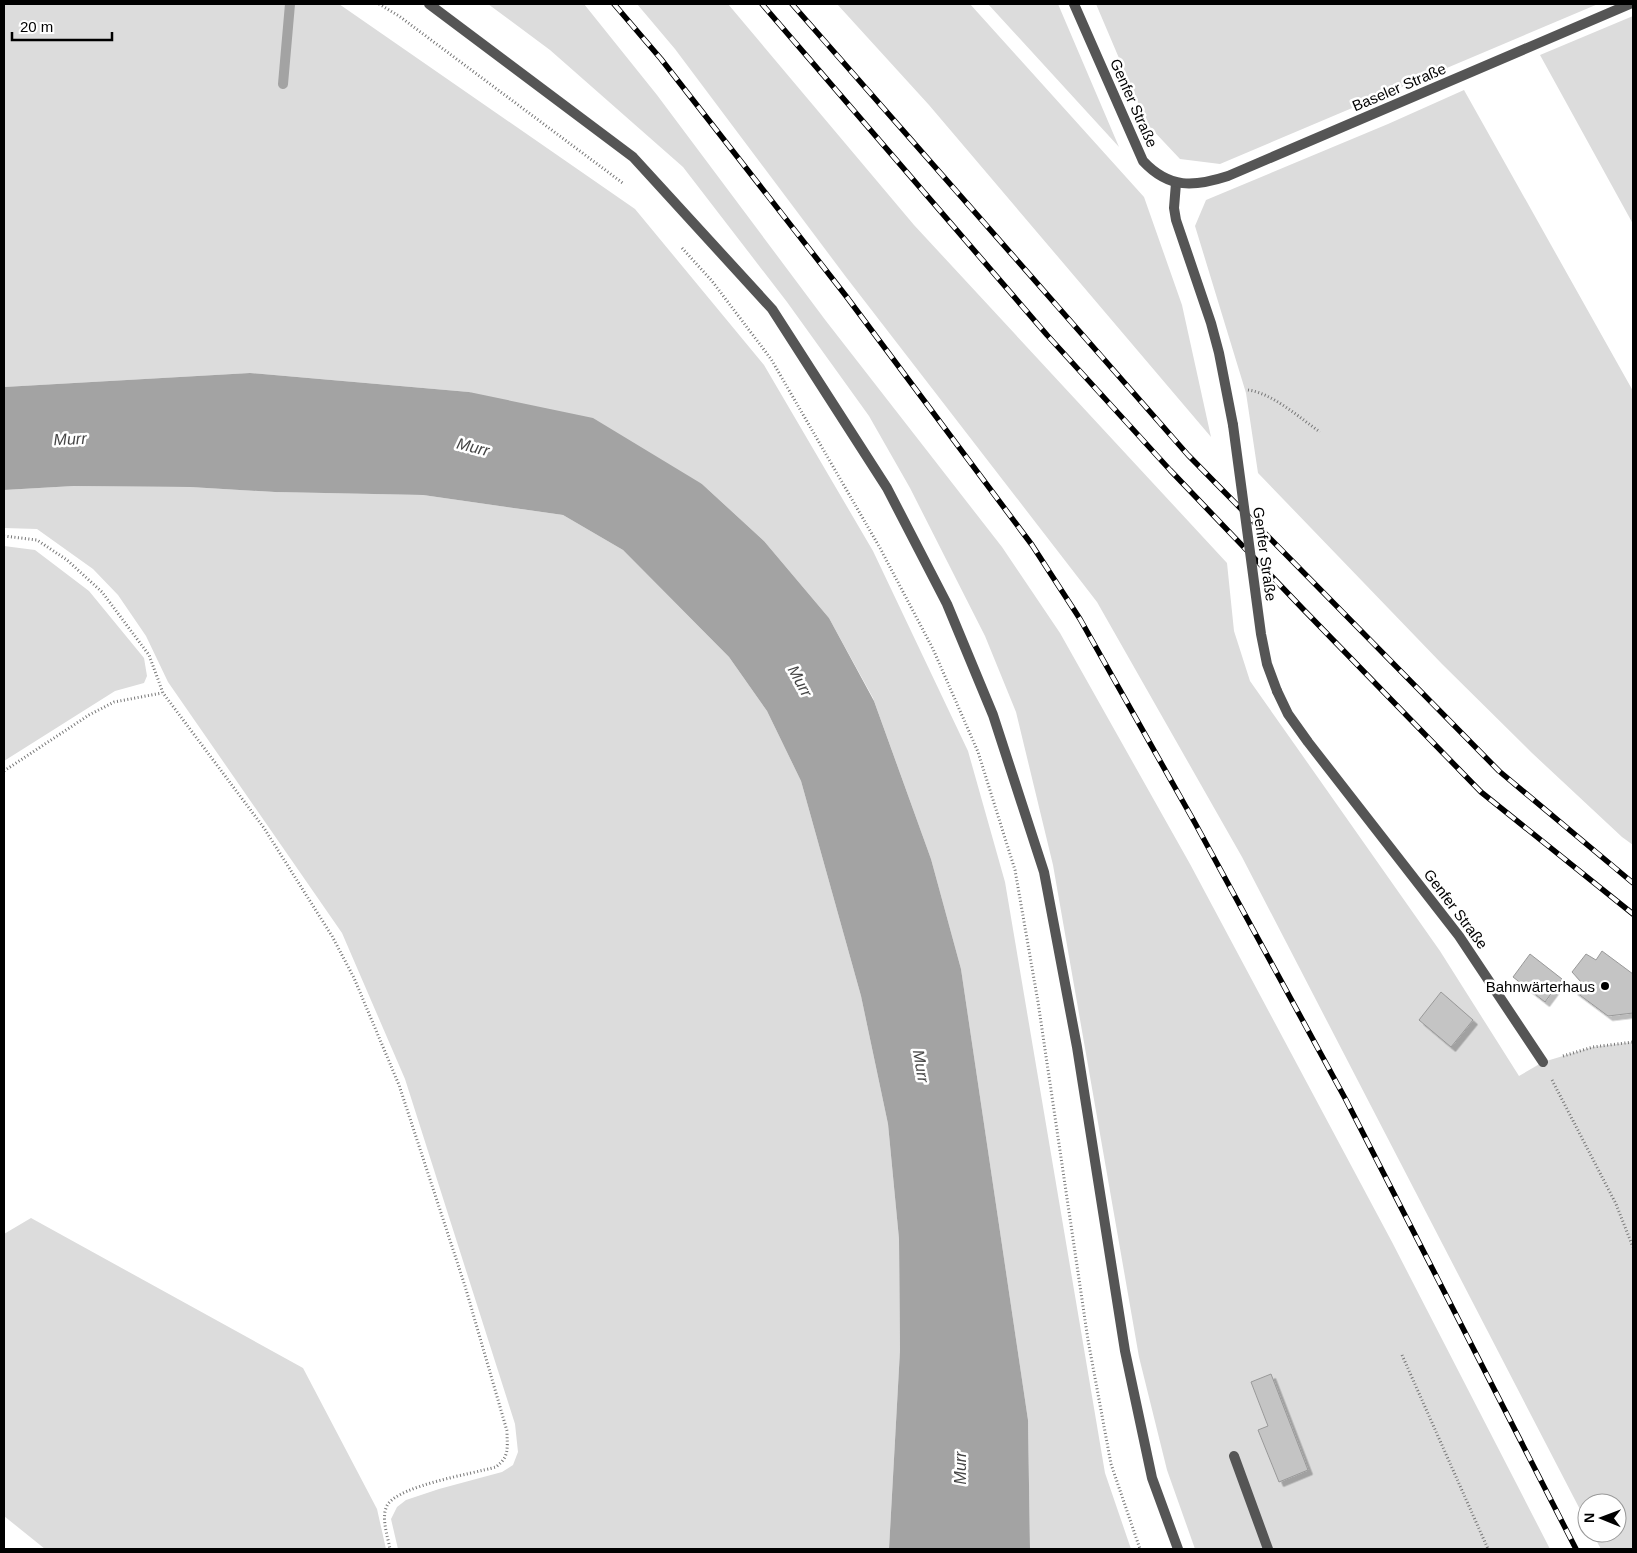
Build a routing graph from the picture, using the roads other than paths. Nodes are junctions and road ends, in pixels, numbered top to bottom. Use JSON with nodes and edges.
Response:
{"nodes":[{"id":1,"x":429,"y":4,"type":"edge"},
{"id":2,"x":1074,"y":4,"type":"edge"},
{"id":3,"x":1630,"y":4,"type":"edge"},
{"id":4,"x":1176,"y":183,"type":"junction"},
{"id":5,"x":1543,"y":1062,"type":"road end"},
{"id":6,"x":1234,"y":1456,"type":"dead end"},
{"id":7,"x":1178,"y":1549,"type":"edge"},
{"id":8,"x":1268,"y":1549,"type":"edge"}],
"edges":[{"from":1,"to":7,"type":"street"},
{"from":2,"to":4,"type":"street","name":"Genfer Straße"},
{"from":3,"to":4,"type":"street","name":"Baseler Straße"},
{"from":4,"to":5,"type":"street","name":"Genfer Straße","bridge":true},
{"from":6,"to":8,"type":"street"}]}
